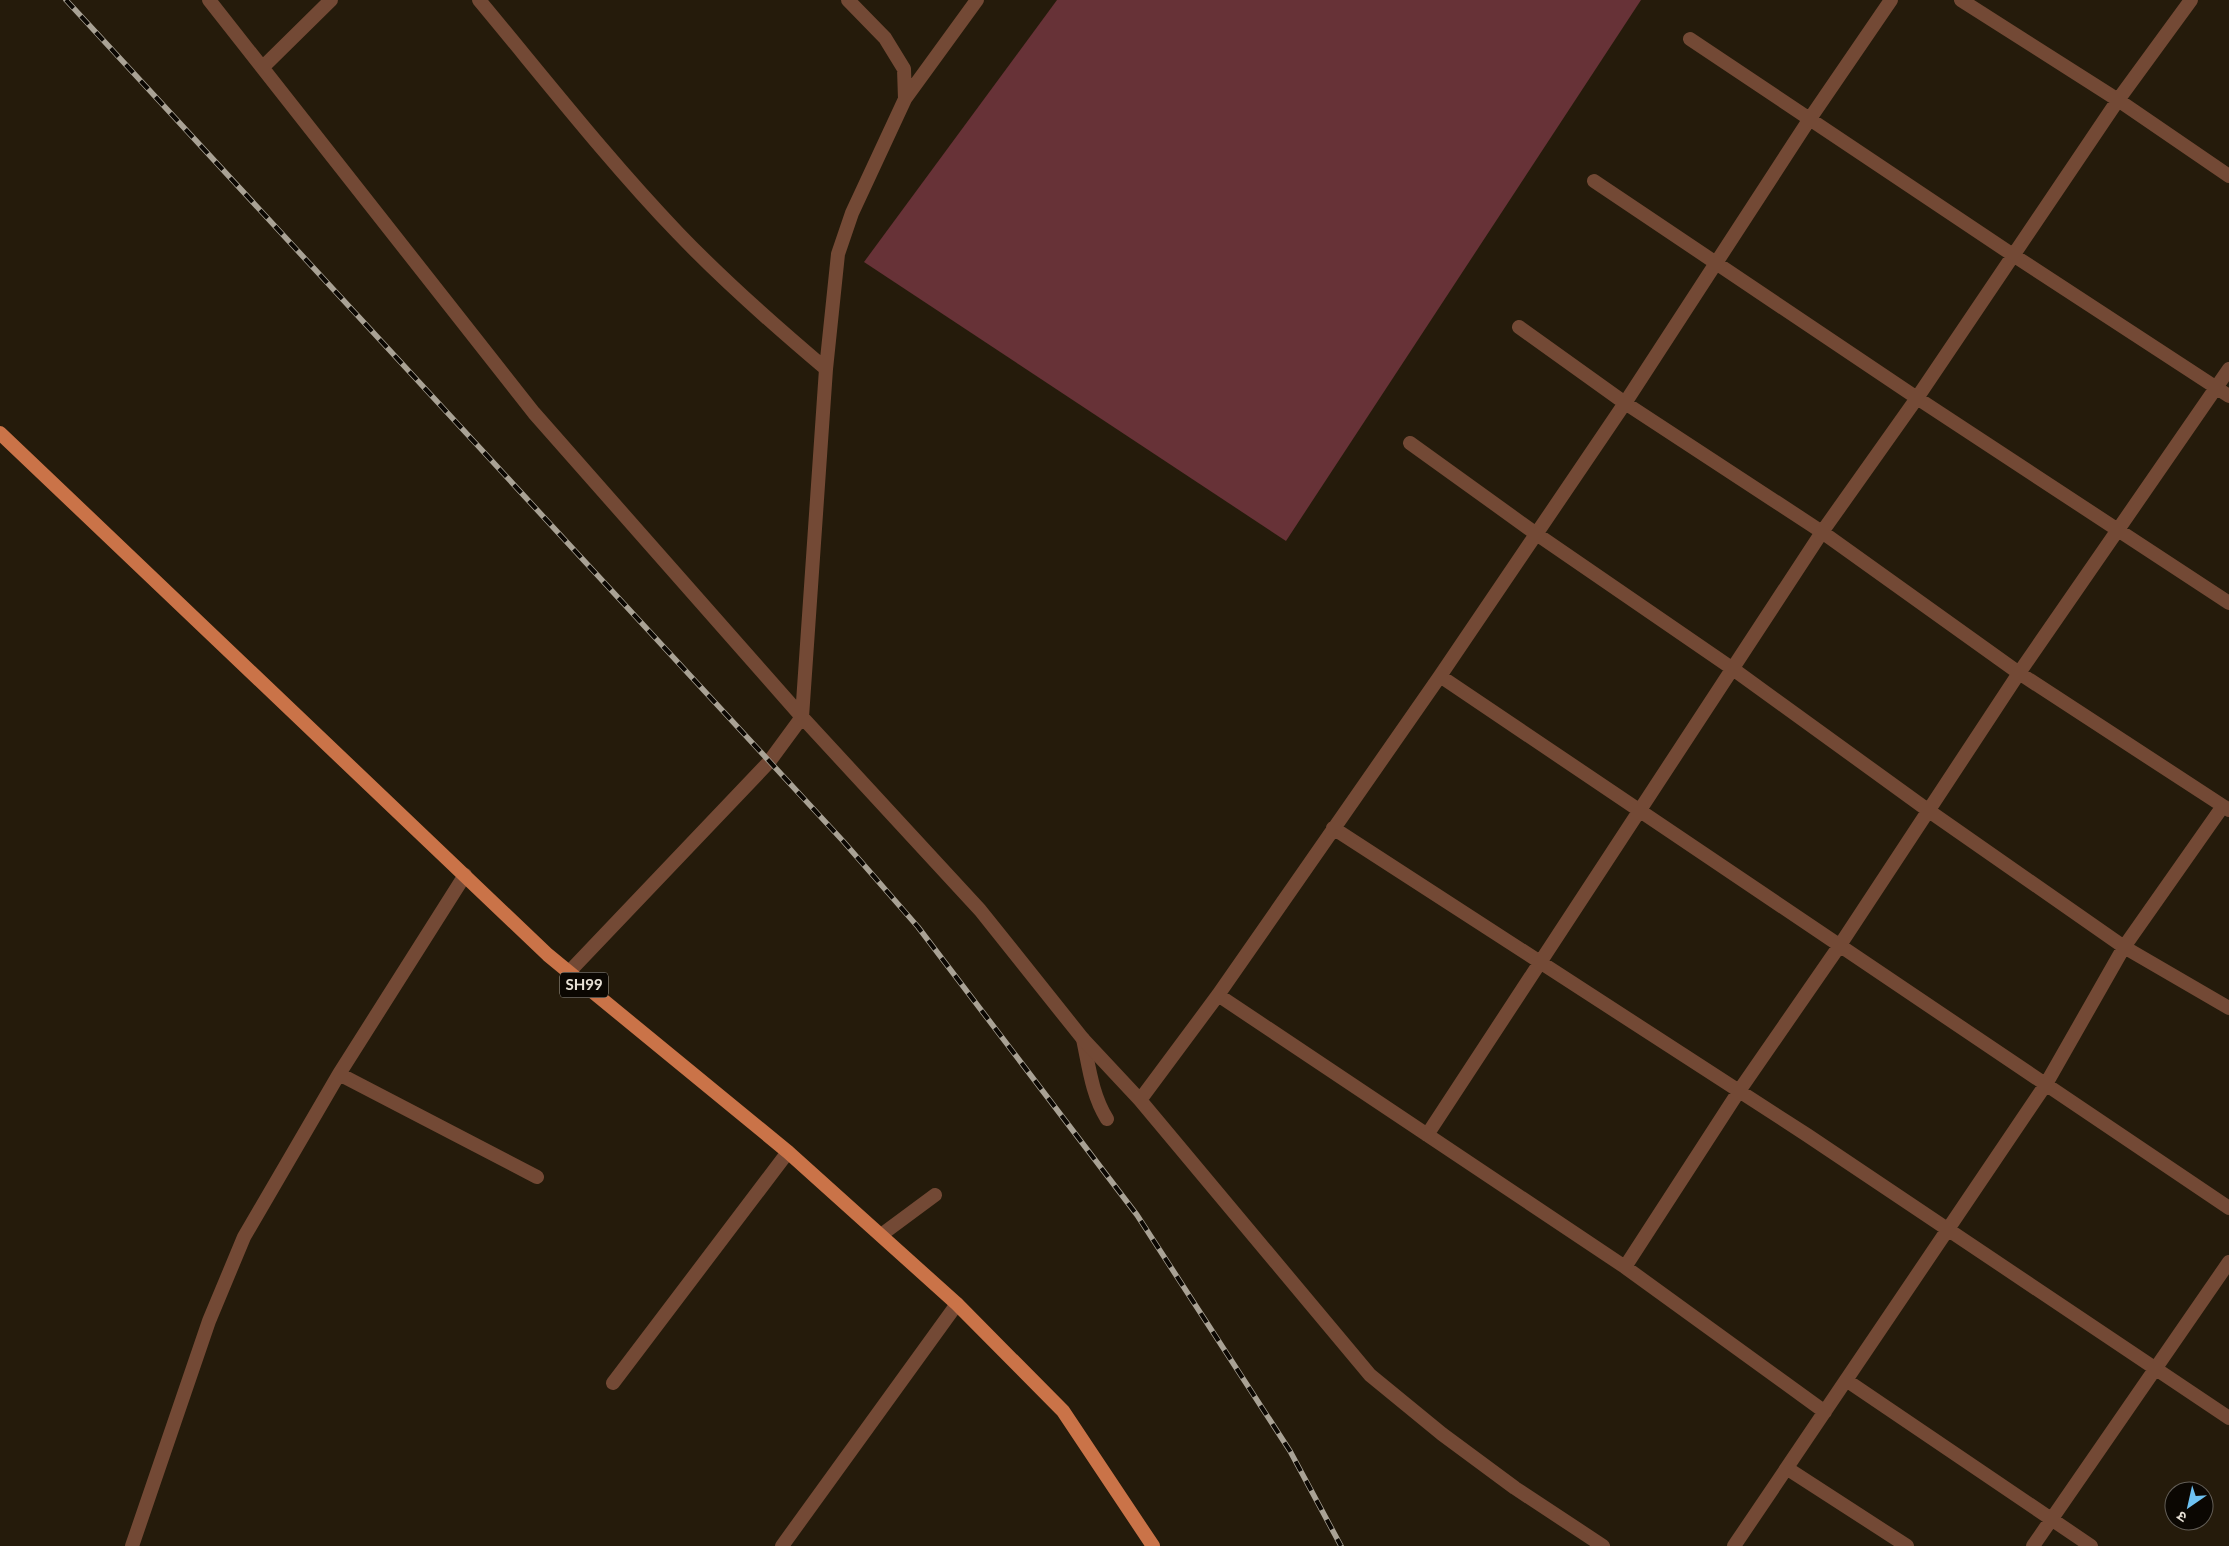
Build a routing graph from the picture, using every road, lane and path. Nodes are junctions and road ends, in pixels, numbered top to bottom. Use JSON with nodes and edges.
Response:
{"nodes":[{"id":1,"x":209,"y":0,"type":"edge"},
{"id":2,"x":331,"y":0,"type":"edge"},
{"id":3,"x":479,"y":0,"type":"edge"},
{"id":4,"x":848,"y":0,"type":"edge"},
{"id":5,"x":977,"y":0,"type":"edge"},
{"id":6,"x":1891,"y":0,"type":"edge"},
{"id":7,"x":1961,"y":0,"type":"edge"},
{"id":8,"x":2191,"y":0,"type":"edge"},
{"id":9,"x":1690,"y":39,"type":"dead end"},
{"id":10,"x":263,"y":67,"type":"junction"},
{"id":11,"x":905,"y":99,"type":"junction"},
{"id":12,"x":2118,"y":100,"type":"junction"},
{"id":13,"x":1809,"y":120,"type":"junction"},
{"id":14,"x":2229,"y":176,"type":"edge"},
{"id":15,"x":1594,"y":181,"type":"dead end"},
{"id":16,"x":2013,"y":255,"type":"junction"},
{"id":17,"x":1716,"y":263,"type":"junction"},
{"id":18,"x":1519,"y":327,"type":"dead end"},
{"id":19,"x":826,"y":369,"type":"junction"},
{"id":20,"x":2229,"y":369,"type":"edge"},
{"id":21,"x":2217,"y":388,"type":"junction"},
{"id":22,"x":2229,"y":396,"type":"edge"},
{"id":23,"x":1917,"y":398,"type":"junction"},
{"id":24,"x":1625,"y":403,"type":"junction"},
{"id":25,"x":0,"y":433,"type":"edge"},
{"id":26,"x":1410,"y":443,"type":"dead end"},
{"id":27,"x":2118,"y":529,"type":"junction"},
{"id":28,"x":1822,"y":532,"type":"junction"},
{"id":29,"x":1535,"y":533,"type":"junction"},
{"id":30,"x":2229,"y":603,"type":"edge"},
{"id":31,"x":1733,"y":669,"type":"junction"},
{"id":32,"x":2019,"y":672,"type":"junction"},
{"id":33,"x":1440,"y":676,"type":"junction"},
{"id":34,"x":802,"y":717,"type":"junction"},
{"id":35,"x":2226,"y":808,"type":"edge"},
{"id":36,"x":1638,"y":811,"type":"junction"},
{"id":37,"x":1929,"y":811,"type":"junction"},
{"id":38,"x":1333,"y":828,"type":"junction"},
{"id":39,"x":465,"y":875,"type":"junction"},
{"id":40,"x":1840,"y":946,"type":"junction"},
{"id":41,"x":2124,"y":947,"type":"junction"},
{"id":42,"x":1540,"y":962,"type":"junction"},
{"id":43,"x":569,"y":972,"type":"junction"},
{"id":44,"x":1218,"y":995,"type":"junction"},
{"id":45,"x":2229,"y":1008,"type":"edge"},
{"id":46,"x":1083,"y":1039,"type":"junction"},
{"id":47,"x":339,"y":1074,"type":"junction"},
{"id":48,"x":2046,"y":1084,"type":"junction"},
{"id":49,"x":1739,"y":1092,"type":"junction"},
{"id":50,"x":1140,"y":1100,"type":"junction"},
{"id":51,"x":1107,"y":1119,"type":"dead end"},
{"id":52,"x":1427,"y":1135,"type":"junction"},
{"id":53,"x":788,"y":1152,"type":"junction"},
{"id":54,"x":537,"y":1177,"type":"dead end"},
{"id":55,"x":935,"y":1195,"type":"dead end"},
{"id":56,"x":2229,"y":1208,"type":"edge"},
{"id":57,"x":1946,"y":1229,"type":"junction"},
{"id":58,"x":880,"y":1235,"type":"junction"},
{"id":59,"x":2229,"y":1262,"type":"edge"},
{"id":60,"x":1625,"y":1268,"type":"junction"},
{"id":61,"x":957,"y":1304,"type":"junction"},
{"id":62,"x":2155,"y":1369,"type":"junction"},
{"id":63,"x":1846,"y":1380,"type":"junction"},
{"id":64,"x":614,"y":1383,"type":"dead end"},
{"id":65,"x":1825,"y":1412,"type":"junction"},
{"id":66,"x":2229,"y":1418,"type":"edge"},
{"id":67,"x":1788,"y":1469,"type":"junction"},
{"id":68,"x":2050,"y":1519,"type":"junction"},
{"id":69,"x":1594,"y":1544,"type":"edge"},
{"id":70,"x":132,"y":1546,"type":"edge"},
{"id":71,"x":782,"y":1546,"type":"edge"},
{"id":72,"x":1153,"y":1546,"type":"edge"},
{"id":73,"x":1734,"y":1546,"type":"edge"},
{"id":74,"x":1907,"y":1546,"type":"edge"},
{"id":75,"x":2034,"y":1546,"type":"edge"},
{"id":76,"x":2091,"y":1546,"type":"edge"}],
"edges":[{"from":1,"to":10,"type":"street"},
{"from":2,"to":10,"type":"street"},
{"from":3,"to":19,"type":"street"},
{"from":4,"to":11,"type":"street"},
{"from":5,"to":11,"type":"street"},
{"from":6,"to":13,"type":"street"},
{"from":7,"to":12,"type":"street"},
{"from":8,"to":12,"type":"street"},
{"from":9,"to":13,"type":"street"},
{"from":10,"to":34,"type":"street"},
{"from":11,"to":19,"type":"street"},
{"from":12,"to":14,"type":"street"},
{"from":12,"to":16,"type":"street"},
{"from":13,"to":16,"type":"street"},
{"from":13,"to":17,"type":"street"},
{"from":15,"to":17,"type":"street"},
{"from":16,"to":21,"type":"street"},
{"from":16,"to":23,"type":"street"},
{"from":17,"to":23,"type":"street"},
{"from":17,"to":24,"type":"street"},
{"from":18,"to":24,"type":"street"},
{"from":19,"to":34,"type":"street"},
{"from":20,"to":21,"type":"street"},
{"from":21,"to":22,"type":"street"},
{"from":21,"to":27,"type":"street"},
{"from":23,"to":27,"type":"street"},
{"from":23,"to":28,"type":"street"},
{"from":24,"to":28,"type":"street"},
{"from":24,"to":29,"type":"street"},
{"from":25,"to":39,"type":"main road","number":"SH99"},
{"from":26,"to":29,"type":"street"},
{"from":27,"to":30,"type":"street"},
{"from":27,"to":32,"type":"street"},
{"from":28,"to":31,"type":"street"},
{"from":28,"to":32,"type":"street"},
{"from":29,"to":31,"type":"street"},
{"from":29,"to":33,"type":"street"},
{"from":31,"to":36,"type":"street"},
{"from":31,"to":37,"type":"street"},
{"from":32,"to":35,"type":"street"},
{"from":32,"to":37,"type":"street"},
{"from":33,"to":36,"type":"street"},
{"from":33,"to":38,"type":"street"},
{"from":34,"to":43,"type":"street"},
{"from":34,"to":46,"type":"street"},
{"from":35,"to":41,"type":"street"},
{"from":36,"to":40,"type":"street"},
{"from":36,"to":42,"type":"street"},
{"from":37,"to":40,"type":"street"},
{"from":37,"to":41,"type":"street"},
{"from":38,"to":42,"type":"street"},
{"from":38,"to":44,"type":"street"},
{"from":39,"to":43,"type":"main road","number":"SH99"},
{"from":39,"to":47,"type":"street"},
{"from":40,"to":48,"type":"street"},
{"from":40,"to":49,"type":"street"},
{"from":41,"to":45,"type":"street"},
{"from":41,"to":48,"type":"street"},
{"from":42,"to":49,"type":"street"},
{"from":42,"to":52,"type":"street"},
{"from":43,"to":53,"type":"main road","number":"SH99"},
{"from":44,"to":50,"type":"street"},
{"from":44,"to":52,"type":"street"},
{"from":46,"to":50,"type":"street"},
{"from":46,"to":51,"type":"street"},
{"from":47,"to":54,"type":"street"},
{"from":47,"to":70,"type":"street"},
{"from":48,"to":56,"type":"street"},
{"from":48,"to":57,"type":"street"},
{"from":49,"to":57,"type":"street"},
{"from":49,"to":60,"type":"street"},
{"from":50,"to":69,"type":"street"},
{"from":52,"to":60,"type":"street"},
{"from":53,"to":58,"type":"main road","number":"SH99"},
{"from":53,"to":64,"type":"street"},
{"from":55,"to":58,"type":"street"},
{"from":57,"to":62,"type":"street"},
{"from":57,"to":63,"type":"street"},
{"from":58,"to":61,"type":"main road","number":"SH99"},
{"from":59,"to":62,"type":"street"},
{"from":60,"to":65,"type":"street"},
{"from":61,"to":71,"type":"street"},
{"from":61,"to":72,"type":"main road","number":"SH99"},
{"from":62,"to":66,"type":"street"},
{"from":62,"to":68,"type":"street"},
{"from":63,"to":65,"type":"street"},
{"from":63,"to":68,"type":"street"},
{"from":65,"to":67,"type":"street"},
{"from":67,"to":73,"type":"street"},
{"from":67,"to":74,"type":"street"},
{"from":68,"to":75,"type":"street"},
{"from":68,"to":76,"type":"street"}]}
